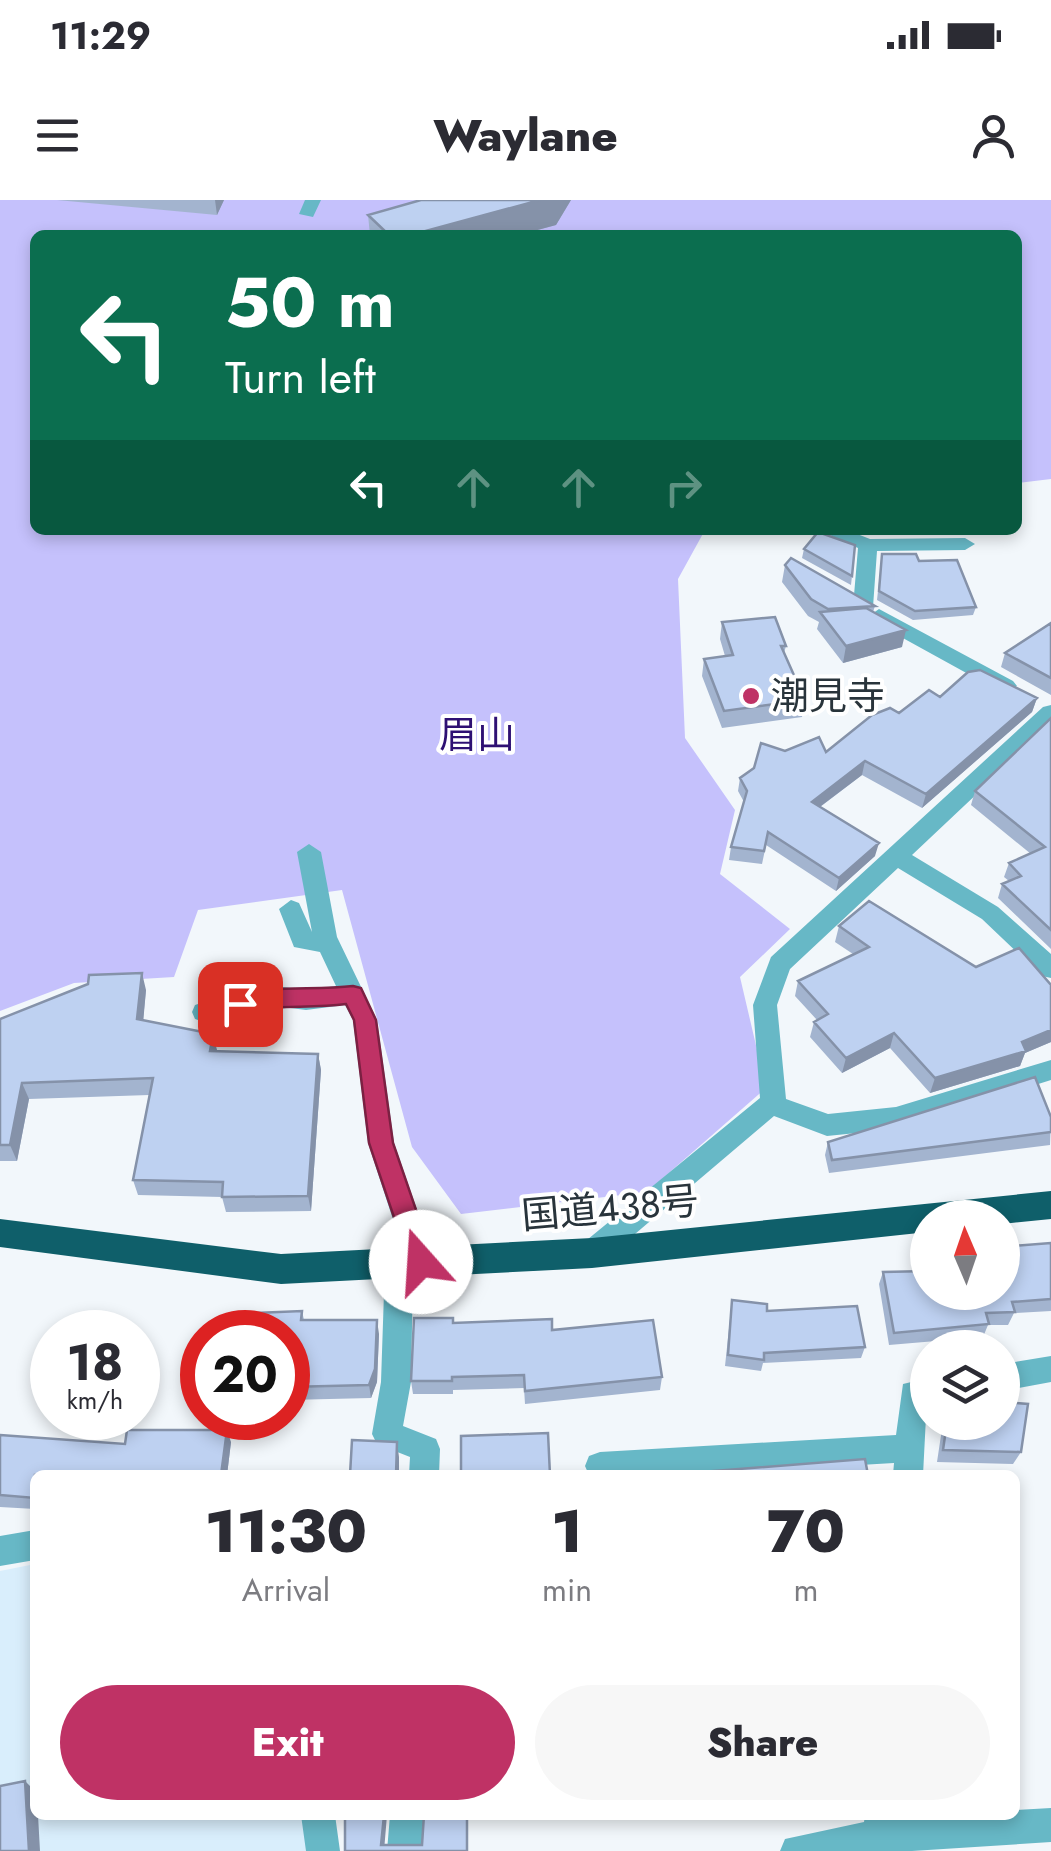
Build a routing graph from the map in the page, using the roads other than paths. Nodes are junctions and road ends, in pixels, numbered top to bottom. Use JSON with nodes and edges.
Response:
{"nodes":[{"id":1,"x":841,"y":535,"type":"edge"},
{"id":2,"x":965,"y":544,"type":"dead end"},
{"id":3,"x":868,"y":545,"type":"junction"},
{"id":4,"x":840,"y":594,"type":"edge"},
{"id":5,"x":863,"y":607,"type":"junction"},
{"id":6,"x":1040,"y":704,"type":"edge"},
{"id":7,"x":309,"y":852,"type":"dead end"},
{"id":8,"x":896,"y":856,"type":"junction"},
{"id":9,"x":291,"y":909,"type":"dead end"},
{"id":10,"x":328,"y":944,"type":"junction"},
{"id":11,"x":1051,"y":969,"type":"edge"},
{"id":12,"x":353,"y":994,"type":"junction"},
{"id":13,"x":204,"y":1012,"type":"dead end"},
{"id":14,"x":1051,"y":1070,"type":"edge"},
{"id":15,"x":771,"y":1104,"type":"junction"},
{"id":16,"x":1051,"y":1205,"type":"edge"},
{"id":17,"x":1020,"y":1208,"type":"edge"},
{"id":18,"x":910,"y":1220,"type":"edge"},
{"id":19,"x":0,"y":1233,"type":"edge"},
{"id":20,"x":592,"y":1253,"type":"junction"},
{"id":21,"x":410,"y":1262,"type":"junction"},
{"id":22,"x":1051,"y":1369,"type":"edge"},
{"id":23,"x":1020,"y":1375,"type":"edge"},
{"id":24,"x":909,"y":1461,"type":"edge"},
{"id":25,"x":600,"y":1466,"type":"dead end"},
{"id":26,"x":424,"y":1470,"type":"edge"},
{"id":27,"x":30,"y":1546,"type":"edge"},
{"id":28,"x":0,"y":1552,"type":"edge"},
{"id":29,"x":319,"y":1820,"type":"edge"},
{"id":30,"x":407,"y":1820,"type":"edge"},
{"id":31,"x":1051,"y":1825,"type":"edge"},
{"id":32,"x":881,"y":1826,"type":"edge"},
{"id":33,"x":323,"y":1851,"type":"edge"},
{"id":34,"x":404,"y":1851,"type":"edge"},
{"id":35,"x":797,"y":1851,"type":"edge"}],
"edges":[{"from":1,"to":3,"type":"street"},
{"from":2,"to":3,"type":"street"},
{"from":3,"to":5,"type":"street"},
{"from":4,"to":5,"type":"street"},
{"from":5,"to":6,"type":"street"},
{"from":6,"to":8,"type":"street"},
{"from":7,"to":10,"type":"street"},
{"from":8,"to":11,"type":"street"},
{"from":8,"to":15,"type":"street"},
{"from":9,"to":10,"type":"street"},
{"from":10,"to":12,"type":"street"},
{"from":12,"to":13,"type":"street"},
{"from":12,"to":21,"type":"street"},
{"from":14,"to":15,"type":"street"},
{"from":15,"to":20,"type":"street"},
{"from":16,"to":17,"type":"highway","name":"国道438号"},
{"from":18,"to":20,"type":"highway","name":"国道438号"},
{"from":19,"to":21,"type":"highway","name":"国道438号"},
{"from":20,"to":21,"type":"highway","name":"国道438号"},
{"from":21,"to":26,"type":"street"},
{"from":22,"to":23,"type":"street"},
{"from":24,"to":25,"type":"street"},
{"from":27,"to":28,"type":"street"},
{"from":29,"to":33,"type":"street"},
{"from":30,"to":34,"type":"street"},
{"from":31,"to":32,"type":"street"},
{"from":32,"to":35,"type":"street"}]}
